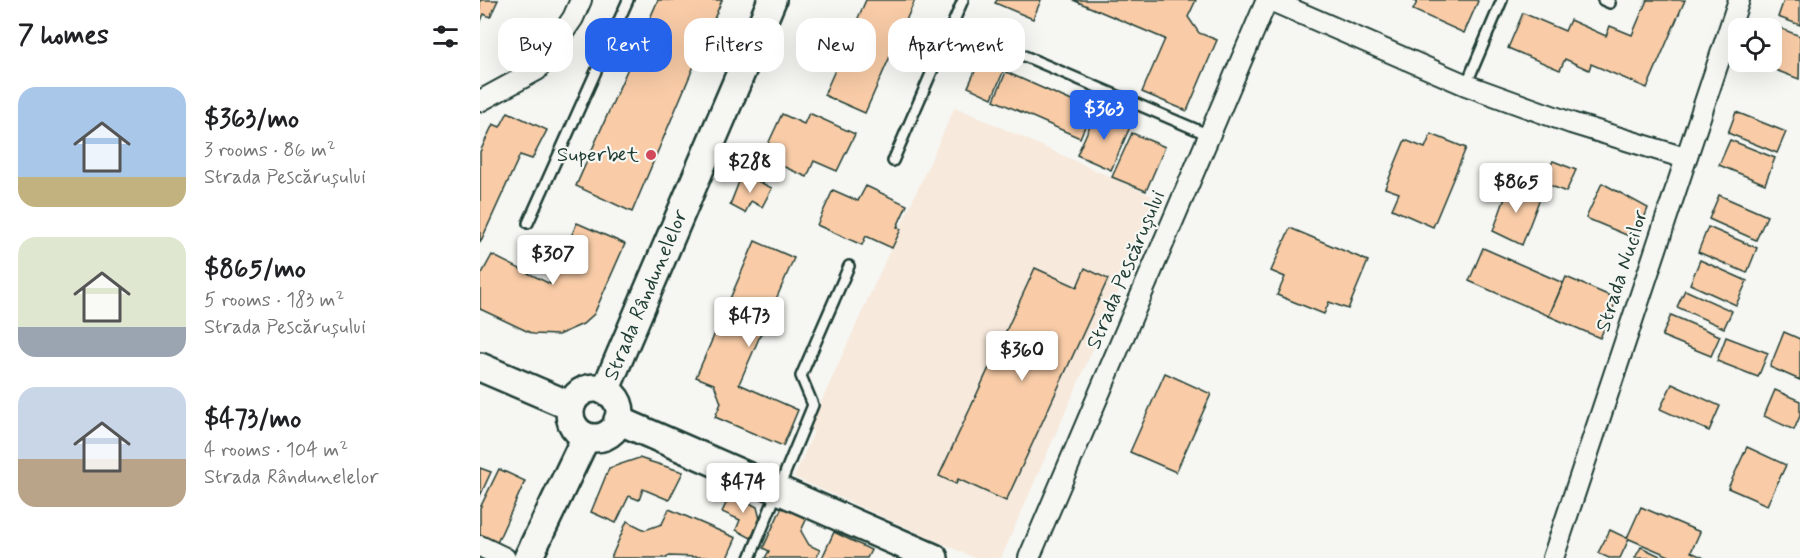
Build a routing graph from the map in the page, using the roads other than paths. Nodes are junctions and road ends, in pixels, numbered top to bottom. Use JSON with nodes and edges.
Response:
{"nodes":[{"id":1,"x":581,"y":0,"type":"edge"},
{"id":2,"x":628,"y":0,"type":"edge"},
{"id":3,"x":772,"y":0,"type":"edge"},
{"id":4,"x":963,"y":0,"type":"edge"},
{"id":5,"x":1269,"y":0,"type":"edge"},
{"id":6,"x":1502,"y":0,"type":"edge"},
{"id":7,"x":1739,"y":0,"type":"edge"},
{"id":8,"x":955,"y":18,"type":"edge"},
{"id":9,"x":1025,"y":56,"type":"edge"},
{"id":10,"x":932,"y":72,"type":"edge"},
{"id":11,"x":1466,"y":85,"type":"junction"},
{"id":12,"x":480,"y":101,"type":"edge"},
{"id":13,"x":1209,"y":135,"type":"junction"},
{"id":14,"x":1685,"y":158,"type":"junction"},
{"id":15,"x":893,"y":161,"type":"dead end"},
{"id":16,"x":528,"y":223,"type":"dead end"},
{"id":17,"x":849,"y":266,"type":"dead end"},
{"id":18,"x":480,"y":367,"type":"edge"},
{"id":19,"x":605,"y":391,"type":"junction"},
{"id":20,"x":571,"y":406,"type":"junction"},
{"id":21,"x":618,"y":420,"type":"junction"},
{"id":22,"x":586,"y":437,"type":"junction"},
{"id":23,"x":780,"y":490,"type":"junction"},
{"id":24,"x":480,"y":546,"type":"edge"},
{"id":25,"x":505,"y":558,"type":"edge"},
{"id":26,"x":528,"y":558,"type":"edge"},
{"id":27,"x":750,"y":558,"type":"edge"},
{"id":28,"x":933,"y":558,"type":"edge"},
{"id":29,"x":1029,"y":558,"type":"edge"},
{"id":30,"x":1553,"y":558,"type":"edge"}],
"edges":[{"from":1,"to":12,"type":"street"},
{"from":2,"to":16,"type":"lane"},
{"from":3,"to":19,"type":"street","name":"Strada Rândunelelor"},
{"from":4,"to":8,"type":"lane"},
{"from":5,"to":11,"type":"street","name":"Strada Pescărușului"},
{"from":5,"to":13,"type":"street","name":"Strada Pescărușului"},
{"from":6,"to":11,"type":"lane"},
{"from":7,"to":14,"type":"street","name":"Strada Nucilor"},
{"from":9,"to":13,"type":"lane"},
{"from":10,"to":15,"type":"lane"},
{"from":11,"to":14,"type":"street","name":"Strada Pescărușului"},
{"from":13,"to":29,"type":"street","name":"Strada Pescărușului"},
{"from":14,"to":30,"type":"street","name":"Strada Nucilor"},
{"from":17,"to":23,"type":"lane"},
{"from":18,"to":20,"type":"street"},
{"from":19,"to":20,"type":"street"},
{"from":19,"to":21,"type":"street"},
{"from":20,"to":22,"type":"street"},
{"from":21,"to":22,"type":"street"},
{"from":21,"to":23,"type":"street"},
{"from":22,"to":26,"type":"street"},
{"from":23,"to":27,"type":"lane"},
{"from":23,"to":28,"type":"street"},
{"from":24,"to":25,"type":"street"}]}
